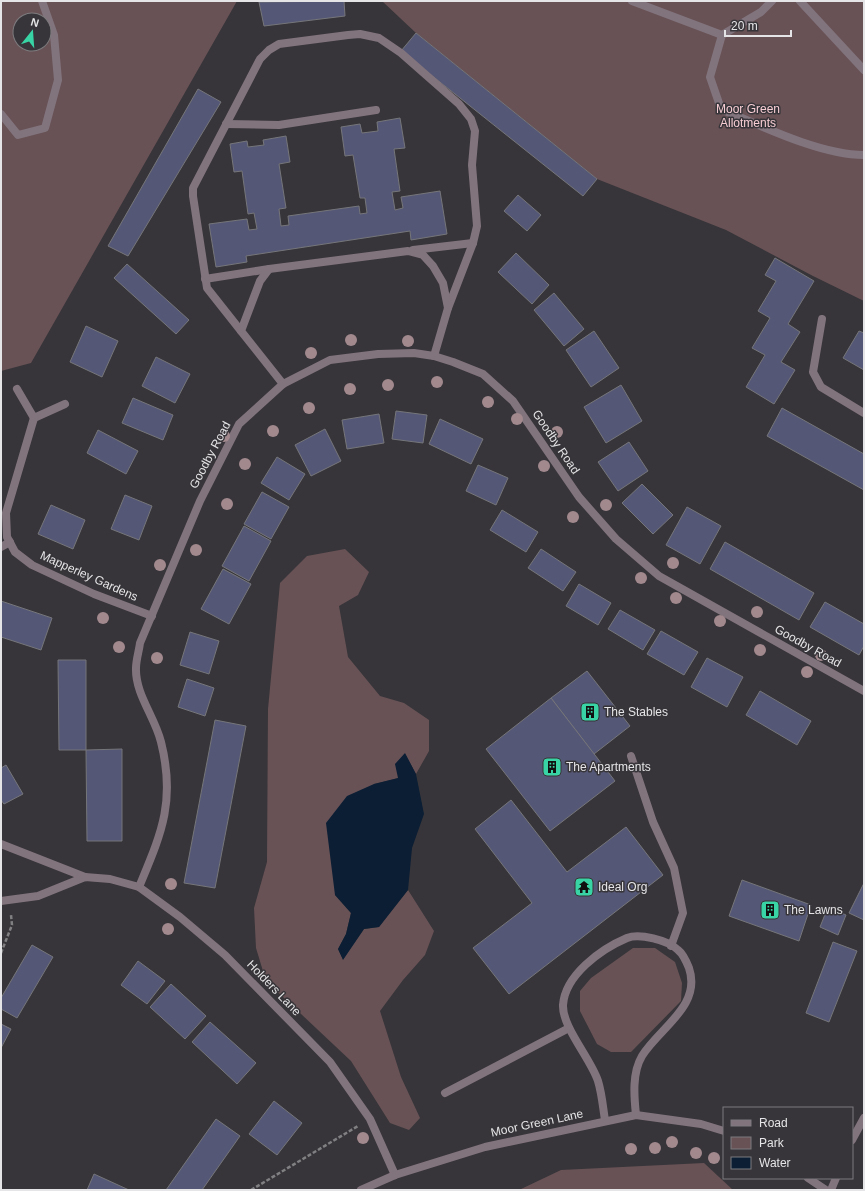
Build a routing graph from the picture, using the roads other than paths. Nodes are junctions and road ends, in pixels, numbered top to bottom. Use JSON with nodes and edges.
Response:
{"nodes":[{"id":1,"x":42,"y":1,"type":"edge"},
{"id":2,"x":632,"y":1,"type":"edge"},
{"id":3,"x":772,"y":1,"type":"edge"},
{"id":4,"x":800,"y":1,"type":"edge"},
{"id":5,"x":722,"y":35,"type":"junction"},
{"id":6,"x":864,"y":70,"type":"edge"},
{"id":7,"x":376,"y":110,"type":"dead end"},
{"id":8,"x":1,"y":114,"type":"edge"},
{"id":9,"x":226,"y":124,"type":"junction"},
{"id":10,"x":864,"y":155,"type":"edge"},
{"id":11,"x":473,"y":243,"type":"junction"},
{"id":12,"x":408,"y":251,"type":"junction"},
{"id":13,"x":269,"y":269,"type":"junction"},
{"id":14,"x":205,"y":279,"type":"junction"},
{"id":15,"x":448,"y":308,"type":"junction"},
{"id":16,"x":822,"y":319,"type":"dead end"},
{"id":17,"x":241,"y":331,"type":"junction"},
{"id":18,"x":434,"y":356,"type":"junction"},
{"id":19,"x":283,"y":384,"type":"junction"},
{"id":20,"x":17,"y":389,"type":"dead end"},
{"id":21,"x":65,"y":404,"type":"dead end"},
{"id":22,"x":864,"y":413,"type":"edge"},
{"id":23,"x":34,"y":418,"type":"junction"},
{"id":24,"x":10,"y":542,"type":"junction"},
{"id":25,"x":1,"y":547,"type":"edge"},
{"id":26,"x":152,"y":616,"type":"junction"},
{"id":27,"x":864,"y":691,"type":"edge"},
{"id":28,"x":631,"y":756,"type":"dead end"},
{"id":29,"x":1,"y":844,"type":"edge"},
{"id":30,"x":85,"y":877,"type":"junction"},
{"id":31,"x":139,"y":887,"type":"junction"},
{"id":32,"x":1,"y":901,"type":"edge"},
{"id":33,"x":671,"y":946,"type":"junction"},
{"id":34,"x":569,"y":1028,"type":"junction"},
{"id":35,"x":445,"y":1093,"type":"dead end"},
{"id":36,"x":636,"y":1115,"type":"junction"},
{"id":37,"x":864,"y":1118,"type":"edge"},
{"id":38,"x":605,"y":1120,"type":"junction"},
{"id":39,"x":723,"y":1131,"type":"edge"},
{"id":40,"x":853,"y":1138,"type":"edge"},
{"id":41,"x":395,"y":1175,"type":"junction"},
{"id":42,"x":810,"y":1179,"type":"edge"},
{"id":43,"x":836,"y":1179,"type":"edge"},
{"id":44,"x":361,"y":1190,"type":"edge"},
{"id":45,"x":826,"y":1190,"type":"edge"},
{"id":46,"x":831,"y":1190,"type":"edge"}],
"edges":[{"from":1,"to":8,"type":"street"},
{"from":2,"to":5,"type":"street"},
{"from":3,"to":5,"type":"street"},
{"from":4,"to":6,"type":"street"},
{"from":5,"to":10,"type":"street"},
{"from":7,"to":9,"type":"street"},
{"from":9,"to":11,"type":"street"},
{"from":9,"to":14,"type":"street"},
{"from":11,"to":12,"type":"street"},
{"from":11,"to":15,"type":"street"},
{"from":12,"to":13,"type":"street"},
{"from":12,"to":15,"type":"street"},
{"from":13,"to":14,"type":"street"},
{"from":13,"to":17,"type":"street"},
{"from":14,"to":17,"type":"street"},
{"from":15,"to":18,"type":"street"},
{"from":16,"to":22,"type":"street"},
{"from":17,"to":19,"type":"street"},
{"from":18,"to":19,"type":"street","name":"Goodby Road"},
{"from":18,"to":27,"type":"street","name":"Goodby Road"},
{"from":19,"to":26,"type":"street","name":"Goodby Road"},
{"from":20,"to":23,"type":"street"},
{"from":21,"to":23,"type":"street"},
{"from":23,"to":24,"type":"street","name":"Mapperley Gardens"},
{"from":24,"to":25,"type":"street"},
{"from":24,"to":26,"type":"street","name":"Mapperley Gardens"},
{"from":26,"to":31,"type":"street","name":"Goodby Road"},
{"from":28,"to":33,"type":"street"},
{"from":29,"to":30,"type":"street","name":"Holders Lane"},
{"from":30,"to":31,"type":"street","name":"Holders Lane"},
{"from":30,"to":32,"type":"street","name":"Holders Lane"},
{"from":31,"to":41,"type":"street","name":"Holders Lane"},
{"from":33,"to":34,"type":"street"},
{"from":33,"to":36,"type":"street"},
{"from":34,"to":35,"type":"street"},
{"from":34,"to":38,"type":"street"},
{"from":36,"to":38,"type":"street","name":"Moor Green Lane"},
{"from":36,"to":39,"type":"street","name":"Moor Green Lane"},
{"from":37,"to":40,"type":"street"},
{"from":38,"to":41,"type":"street","name":"Moor Green Lane"},
{"from":41,"to":44,"type":"street","name":"Moor Green Lane"},
{"from":42,"to":45,"type":"street"},
{"from":43,"to":46,"type":"street"}]}
